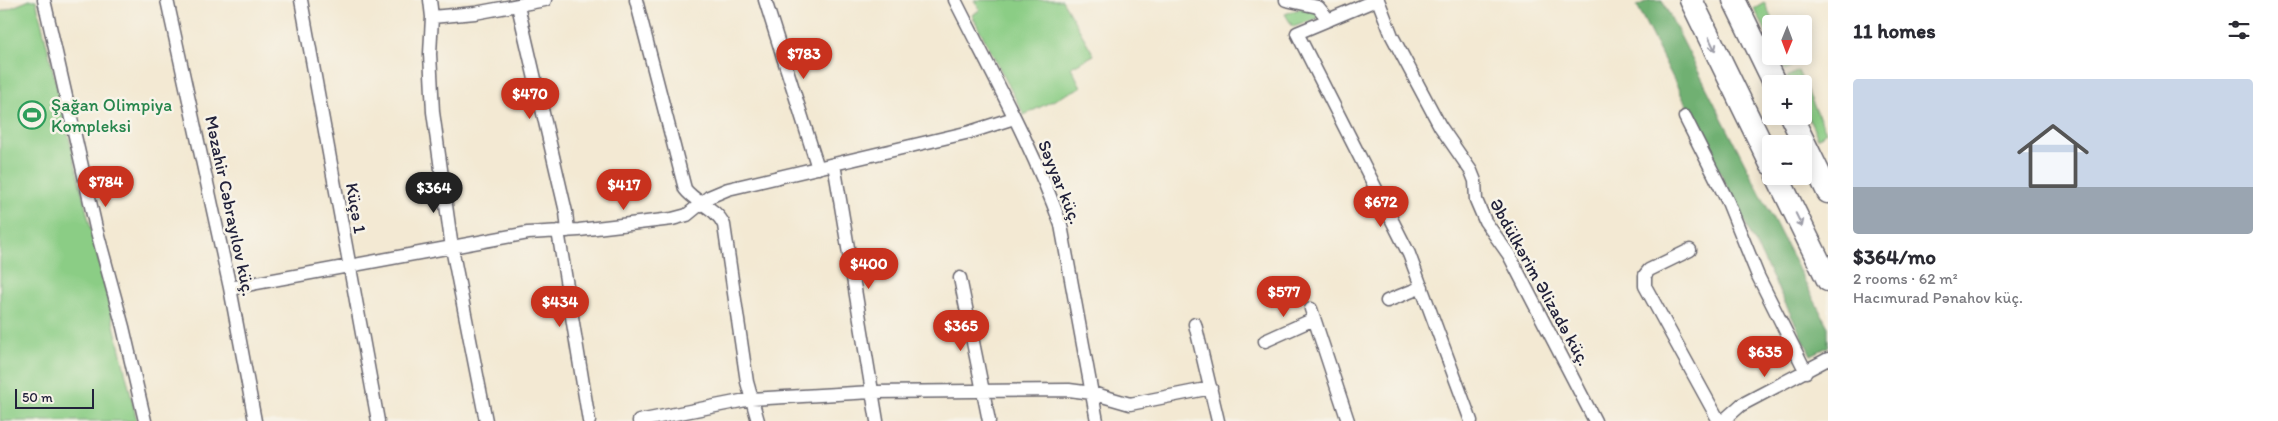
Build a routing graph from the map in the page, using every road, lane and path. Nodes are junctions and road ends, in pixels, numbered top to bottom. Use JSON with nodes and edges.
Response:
{"nodes":[{"id":1,"x":44,"y":0,"type":"edge"},
{"id":2,"x":166,"y":0,"type":"edge"},
{"id":3,"x":301,"y":0,"type":"edge"},
{"id":4,"x":430,"y":0,"type":"edge"},
{"id":5,"x":545,"y":0,"type":"edge"},
{"id":6,"x":636,"y":0,"type":"edge"},
{"id":7,"x":765,"y":0,"type":"edge"},
{"id":8,"x":955,"y":0,"type":"edge"},
{"id":9,"x":1286,"y":0,"type":"edge"},
{"id":10,"x":1377,"y":0,"type":"edge"},
{"id":11,"x":1691,"y":0,"type":"edge"},
{"id":12,"x":1734,"y":0,"type":"edge"},
{"id":13,"x":518,"y":6,"type":"junction"},
{"id":14,"x":432,"y":17,"type":"junction"},
{"id":15,"x":1329,"y":20,"type":"junction"},
{"id":16,"x":1771,"y":75,"type":"edge"},
{"id":17,"x":1686,"y":117,"type":"dead end"},
{"id":18,"x":1014,"y":118,"type":"junction"},
{"id":19,"x":1795,"y":125,"type":"edge"},
{"id":20,"x":1762,"y":146,"type":"edge"},
{"id":21,"x":834,"y":164,"type":"junction"},
{"id":22,"x":818,"y":168,"type":"junction"},
{"id":23,"x":1781,"y":185,"type":"edge"},
{"id":24,"x":1828,"y":192,"type":"edge"},
{"id":25,"x":702,"y":203,"type":"junction"},
{"id":26,"x":563,"y":231,"type":"junction"},
{"id":27,"x":452,"y":248,"type":"junction"},
{"id":28,"x":1690,"y":250,"type":"dead end"},
{"id":29,"x":348,"y":267,"type":"junction"},
{"id":30,"x":960,"y":278,"type":"dead end"},
{"id":31,"x":1828,"y":280,"type":"edge"},
{"id":32,"x":1422,"y":287,"type":"junction"},
{"id":33,"x":230,"y":288,"type":"junction"},
{"id":34,"x":1387,"y":301,"type":"dead end"},
{"id":35,"x":1195,"y":324,"type":"dead end"},
{"id":36,"x":1265,"y":341,"type":"dead end"},
{"id":37,"x":1828,"y":359,"type":"edge"},
{"id":38,"x":1806,"y":372,"type":"junction"},
{"id":39,"x":1211,"y":388,"type":"junction"},
{"id":40,"x":983,"y":391,"type":"junction"},
{"id":41,"x":872,"y":392,"type":"junction"},
{"id":42,"x":1092,"y":392,"type":"junction"},
{"id":43,"x":751,"y":399,"type":"junction"},
{"id":44,"x":705,"y":408,"type":"junction"},
{"id":45,"x":145,"y":421,"type":"edge"},
{"id":46,"x":255,"y":421,"type":"edge"},
{"id":47,"x":378,"y":421,"type":"edge"},
{"id":48,"x":486,"y":421,"type":"edge"},
{"id":49,"x":589,"y":421,"type":"edge"},
{"id":50,"x":639,"y":421,"type":"edge"},
{"id":51,"x":706,"y":421,"type":"edge"},
{"id":52,"x":758,"y":421,"type":"edge"},
{"id":53,"x":877,"y":421,"type":"edge"},
{"id":54,"x":989,"y":421,"type":"edge"},
{"id":55,"x":1097,"y":421,"type":"edge"},
{"id":56,"x":1218,"y":421,"type":"edge"},
{"id":57,"x":1348,"y":421,"type":"edge"},
{"id":58,"x":1471,"y":421,"type":"edge"},
{"id":59,"x":1595,"y":421,"type":"edge"},
{"id":60,"x":1719,"y":421,"type":"edge"},
{"id":61,"x":1723,"y":421,"type":"edge"}],
"edges":[{"from":1,"to":45,"type":"street"},
{"from":2,"to":33,"type":"street","name":"Məzahir Cəbrayılov küç."},
{"from":3,"to":29,"type":"street","name":"Küçə 1"},
{"from":4,"to":14,"type":"street"},
{"from":5,"to":13,"type":"street"},
{"from":6,"to":25,"type":"street"},
{"from":7,"to":22,"type":"street"},
{"from":8,"to":18,"type":"street","name":"Səyyar küç."},
{"from":9,"to":15,"type":"street"},
{"from":10,"to":15,"type":"street"},
{"from":10,"to":59,"type":"street","name":"Əbdülkərim Əlizadə küç."},
{"from":11,"to":20,"type":"highway","one_way":true},
{"from":12,"to":16,"type":"highway"},
{"from":13,"to":14,"type":"street"},
{"from":13,"to":26,"type":"street"},
{"from":14,"to":27,"type":"street"},
{"from":15,"to":32,"type":"street"},
{"from":17,"to":38,"type":"street"},
{"from":18,"to":21,"type":"street"},
{"from":18,"to":42,"type":"street","name":"Səyyar küç."},
{"from":19,"to":24,"type":"highway"},
{"from":21,"to":22,"type":"street"},
{"from":21,"to":41,"type":"street"},
{"from":22,"to":25,"type":"street"},
{"from":23,"to":31,"type":"highway","one_way":true},
{"from":25,"to":26,"type":"street"},
{"from":25,"to":43,"type":"street"},
{"from":26,"to":27,"type":"street"},
{"from":26,"to":49,"type":"street"},
{"from":27,"to":29,"type":"street"},
{"from":27,"to":48,"type":"street"},
{"from":28,"to":60,"type":"street"},
{"from":29,"to":33,"type":"street"},
{"from":29,"to":47,"type":"street","name":"Küçə 1"},
{"from":30,"to":40,"type":"street"},
{"from":32,"to":34,"type":"street"},
{"from":32,"to":58,"type":"street"},
{"from":33,"to":46,"type":"street","name":"Məzahir Cəbrayılov küç."},
{"from":35,"to":39,"type":"street"},
{"from":36,"to":57,"type":"street"},
{"from":37,"to":38,"type":"street"},
{"from":38,"to":61,"type":"street"},
{"from":39,"to":42,"type":"street"},
{"from":39,"to":56,"type":"street"},
{"from":40,"to":41,"type":"street"},
{"from":40,"to":42,"type":"street"},
{"from":40,"to":54,"type":"street"},
{"from":41,"to":43,"type":"street"},
{"from":41,"to":53,"type":"street"},
{"from":42,"to":55,"type":"street","name":"Səyyar küç."},
{"from":43,"to":44,"type":"street"},
{"from":43,"to":52,"type":"street"},
{"from":44,"to":50,"type":"street"},
{"from":44,"to":51,"type":"street"}]}
